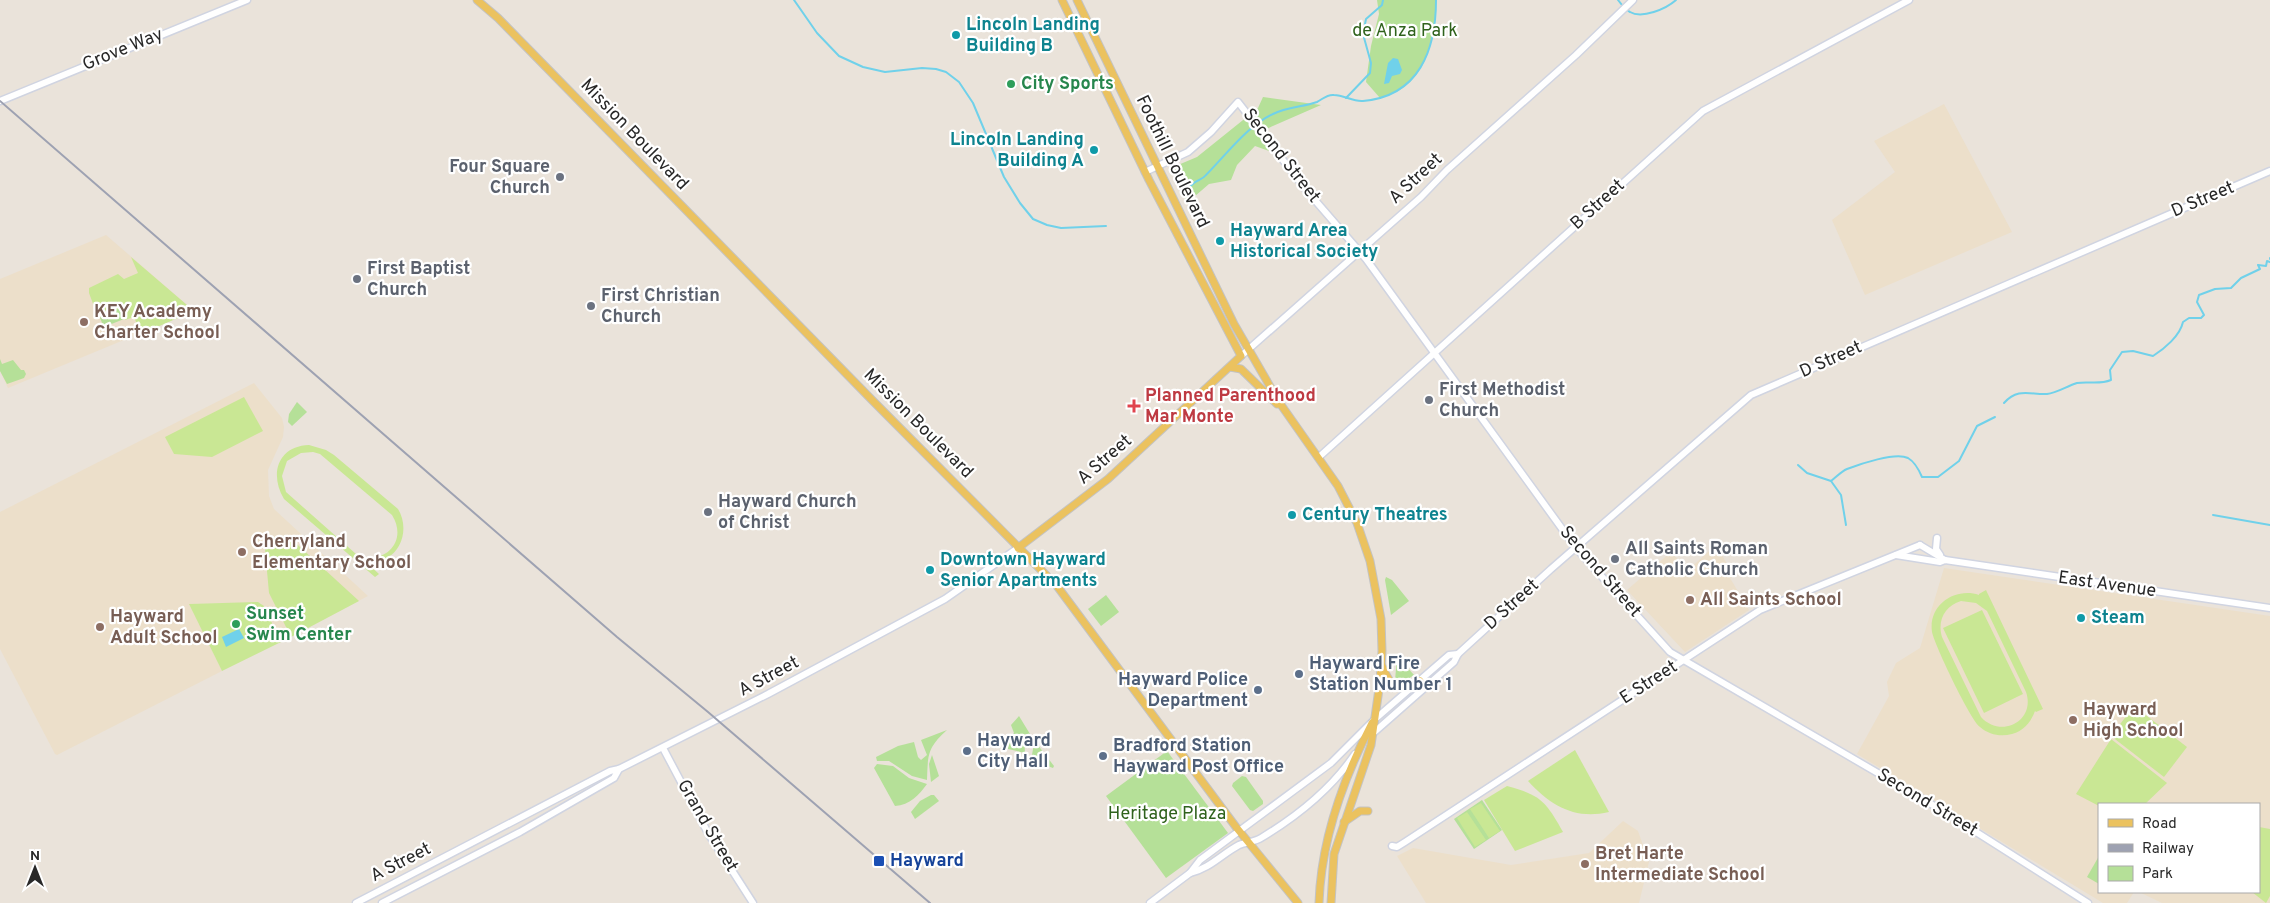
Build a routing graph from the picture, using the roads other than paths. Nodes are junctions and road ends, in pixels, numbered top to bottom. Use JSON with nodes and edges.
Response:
{"nodes":[{"id":1,"x":247,"y":0,"type":"edge"},
{"id":2,"x":478,"y":0,"type":"edge"},
{"id":3,"x":1062,"y":0,"type":"edge"},
{"id":4,"x":1077,"y":0,"type":"edge"},
{"id":5,"x":1909,"y":0,"type":"edge"},
{"id":6,"x":1631,"y":2,"type":"edge"},
{"id":7,"x":0,"y":101,"type":"edge"},
{"id":8,"x":1157,"y":165,"type":"junction"},
{"id":9,"x":2270,"y":171,"type":"edge"},
{"id":10,"x":1145,"y":172,"type":"junction"},
{"id":11,"x":1360,"y":251,"type":"junction"},
{"id":12,"x":1248,"y":350,"type":"junction"},
{"id":13,"x":1433,"y":354,"type":"junction"},
{"id":14,"x":1241,"y":356,"type":"junction"},
{"id":15,"x":1230,"y":367,"type":"junction"},
{"id":16,"x":1288,"y":414,"type":"junction"},
{"id":17,"x":1319,"y":457,"type":"junction"},
{"id":18,"x":1937,"y":538,"type":"dead end"},
{"id":19,"x":1920,"y":545,"type":"junction"},
{"id":20,"x":1018,"y":548,"type":"junction"},
{"id":21,"x":1576,"y":548,"type":"junction"},
{"id":22,"x":1894,"y":555,"type":"junction"},
{"id":23,"x":1942,"y":558,"type":"junction"},
{"id":24,"x":1925,"y":560,"type":"junction"},
{"id":25,"x":2270,"y":608,"type":"edge"},
{"id":26,"x":1458,"y":654,"type":"junction"},
{"id":27,"x":1684,"y":661,"type":"junction"},
{"id":28,"x":1382,"y":664,"type":"junction"},
{"id":29,"x":1420,"y":681,"type":"junction"},
{"id":30,"x":1374,"y":720,"type":"junction"},
{"id":31,"x":1373,"y":733,"type":"junction"},
{"id":32,"x":663,"y":748,"type":"junction"},
{"id":33,"x":1359,"y":748,"type":"junction"},
{"id":34,"x":619,"y":769,"type":"junction"},
{"id":35,"x":1368,"y":810,"type":"dead end"},
{"id":36,"x":1344,"y":823,"type":"junction"},
{"id":37,"x":1240,"y":831,"type":"junction"},
{"id":38,"x":1249,"y":842,"type":"junction"},
{"id":39,"x":1392,"y":846,"type":"dead end"},
{"id":40,"x":1190,"y":873,"type":"junction"},
{"id":41,"x":1288,"y":890,"type":"junction"},
{"id":42,"x":356,"y":903,"type":"edge"},
{"id":43,"x":382,"y":903,"type":"edge"},
{"id":44,"x":753,"y":903,"type":"edge"},
{"id":45,"x":1150,"y":903,"type":"edge"},
{"id":46,"x":1292,"y":903,"type":"edge"},
{"id":47,"x":1298,"y":903,"type":"edge"},
{"id":48,"x":1319,"y":903,"type":"edge"},
{"id":49,"x":1331,"y":903,"type":"edge"},
{"id":50,"x":2088,"y":903,"type":"edge"}],
"edges":[{"from":1,"to":7,"type":"street","name":"Grove Way"},
{"from":2,"to":20,"type":"main road","name":"Mission Boulevard"},
{"from":3,"to":10,"type":"main road","name":"Foothill Boulevard"},
{"from":4,"to":8,"type":"main road","name":"Foothill Boulevard"},
{"from":5,"to":13,"type":"street","name":"B Street"},
{"from":6,"to":11,"type":"street","name":"A Street"},
{"from":8,"to":10,"type":"street"},
{"from":8,"to":11,"type":"street","name":"Second Street"},
{"from":8,"to":12,"type":"main road","name":"Foothill Boulevard"},
{"from":9,"to":21,"type":"street","name":"D Street"},
{"from":10,"to":14,"type":"main road","name":"Foothill Boulevard"},
{"from":11,"to":12,"type":"street","name":"A Street"},
{"from":11,"to":13,"type":"street","name":"Second Street"},
{"from":12,"to":14,"type":"street","name":"A Street"},
{"from":12,"to":16,"type":"main road","name":"Foothill Boulevard"},
{"from":13,"to":17,"type":"street","name":"B Street"},
{"from":13,"to":21,"type":"street","name":"Second Street"},
{"from":14,"to":15,"type":"main road","name":"A Street"},
{"from":15,"to":16,"type":"main road"},
{"from":15,"to":20,"type":"main road","name":"A Street"},
{"from":16,"to":17,"type":"main road","name":"Foothill Boulevard"},
{"from":17,"to":28,"type":"main road","name":"Foothill Boulevard"},
{"from":18,"to":23,"type":"street"},
{"from":19,"to":22,"type":"street","name":"E Street"},
{"from":19,"to":23,"type":"street","name":"East Avenue"},
{"from":19,"to":24,"type":"street"},
{"from":20,"to":32,"type":"street","name":"A Street"},
{"from":20,"to":37,"type":"main road","name":"Mission Boulevard"},
{"from":21,"to":26,"type":"street","name":"D Street"},
{"from":21,"to":27,"type":"street","name":"Second Street"},
{"from":22,"to":24,"type":"street","name":"East Avenue"},
{"from":22,"to":27,"type":"street","name":"E Street"},
{"from":23,"to":24,"type":"street","name":"East Avenue"},
{"from":23,"to":25,"type":"street","name":"East Avenue"},
{"from":26,"to":29,"type":"street","name":"D Street"},
{"from":26,"to":31,"type":"street","name":"D Street"},
{"from":27,"to":39,"type":"street","name":"E Street"},
{"from":27,"to":50,"type":"street","name":"Second Street"},
{"from":28,"to":29,"type":"main road"},
{"from":28,"to":30,"type":"main road","name":"Foothill Boulevard"},
{"from":29,"to":30,"type":"street","name":"D Street"},
{"from":30,"to":31,"type":"main road","name":"Foothill Boulevard"},
{"from":30,"to":33,"type":"main road","name":"Foothill Boulevard"},
{"from":30,"to":37,"type":"street","name":"D Street"},
{"from":31,"to":33,"type":"street","name":"D Street"},
{"from":31,"to":36,"type":"main road","name":"Foothill Boulevard"},
{"from":32,"to":34,"type":"street","name":"A Street"},
{"from":32,"to":44,"type":"street","name":"Grand Street"},
{"from":33,"to":38,"type":"street","name":"D Street"},
{"from":33,"to":48,"type":"main road","name":"Foothill Boulevard"},
{"from":34,"to":42,"type":"street","name":"A Street"},
{"from":34,"to":43,"type":"street","name":"A Street"},
{"from":35,"to":36,"type":"main road"},
{"from":36,"to":49,"type":"main road","name":"Foothill Boulevard"},
{"from":37,"to":38,"type":"main road","name":"Mission Boulevard"},
{"from":37,"to":40,"type":"street","name":"D Street"},
{"from":38,"to":40,"type":"street","name":"D Street"},
{"from":38,"to":41,"type":"main road","name":"Mission Boulevard"},
{"from":40,"to":45,"type":"street","name":"D Street"},
{"from":41,"to":46,"type":"main road"},
{"from":41,"to":47,"type":"main road","name":"Mission Boulevard"}]}
